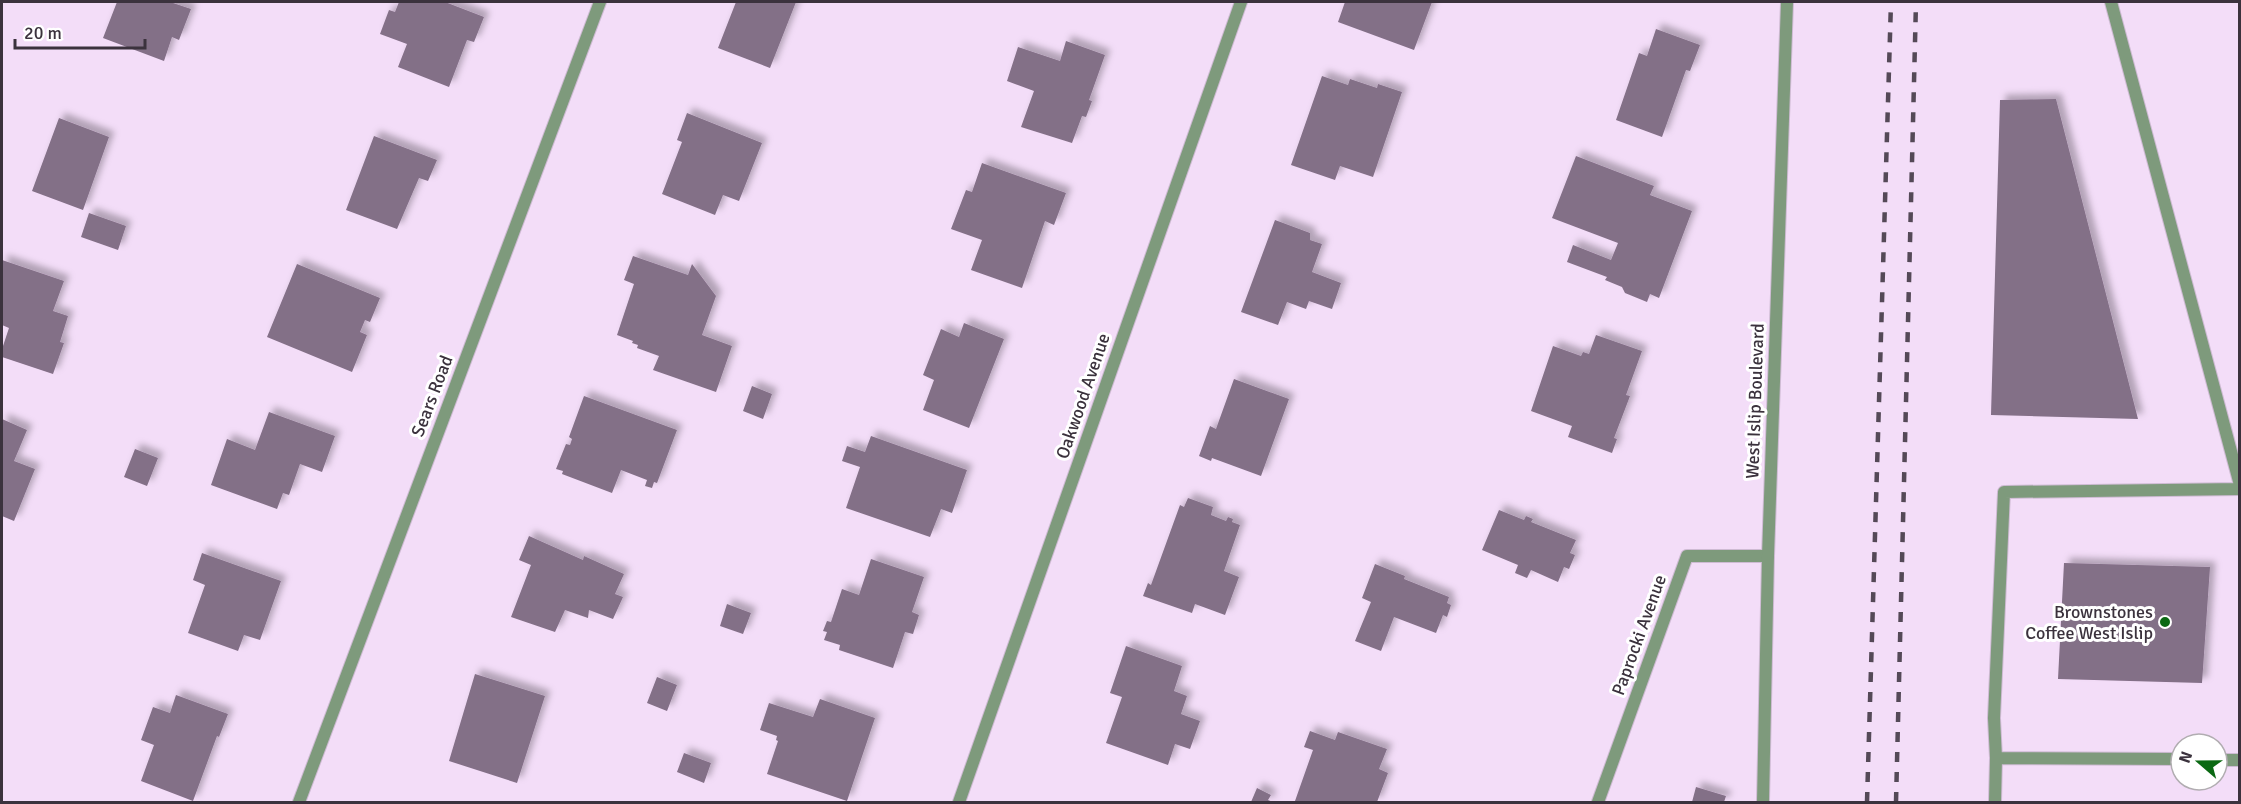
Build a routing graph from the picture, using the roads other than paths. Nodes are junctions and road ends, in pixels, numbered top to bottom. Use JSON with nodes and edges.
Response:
{"nodes":[{"id":1,"x":600,"y":2,"type":"edge"},
{"id":2,"x":1241,"y":2,"type":"edge"},
{"id":3,"x":1787,"y":2,"type":"edge"},
{"id":4,"x":2111,"y":2,"type":"edge"},
{"id":5,"x":2240,"y":487,"type":"edge"},
{"id":6,"x":1768,"y":556,"type":"junction"},
{"id":7,"x":1996,"y":758,"type":"junction"},
{"id":8,"x":2169,"y":759,"type":"edge"},
{"id":9,"x":298,"y":802,"type":"edge"},
{"id":10,"x":959,"y":802,"type":"edge"},
{"id":11,"x":1598,"y":802,"type":"edge"},
{"id":12,"x":1763,"y":802,"type":"edge"},
{"id":13,"x":1995,"y":802,"type":"edge"}],
"edges":[{"from":1,"to":9,"type":"street","name":"Sears Road"},
{"from":2,"to":10,"type":"street","name":"Oakwood Avenue"},
{"from":3,"to":6,"type":"street","name":"West Islip Boulevard"},
{"from":4,"to":5,"type":"street"},
{"from":5,"to":7,"type":"street"},
{"from":6,"to":11,"type":"street","name":"Paprocki Avenue"},
{"from":6,"to":12,"type":"street","name":"West Islip Boulevard"},
{"from":7,"to":8,"type":"street"},
{"from":7,"to":13,"type":"street"}]}
